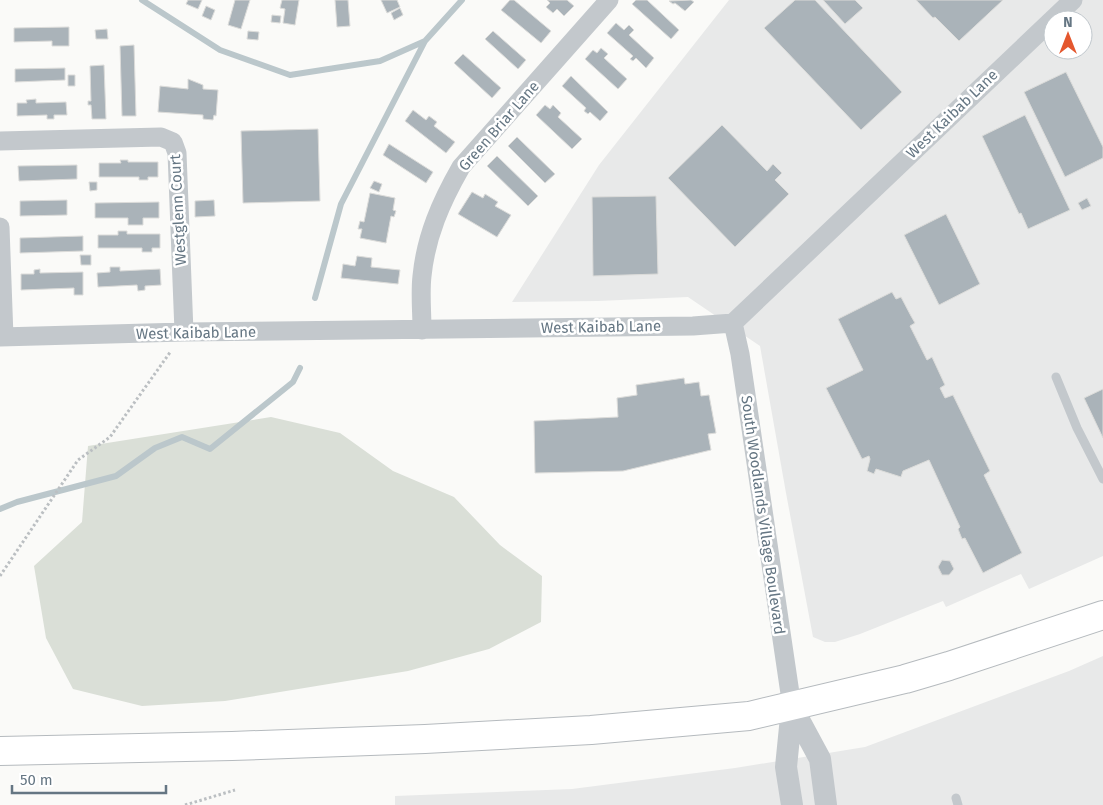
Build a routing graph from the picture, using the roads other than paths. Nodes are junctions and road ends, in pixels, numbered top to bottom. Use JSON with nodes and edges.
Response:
{"nodes":[{"id":1,"x":609,"y":0,"type":"edge"},
{"id":2,"x":1073,"y":0,"type":"edge"},
{"id":3,"x":0,"y":140,"type":"edge"},
{"id":4,"x":0,"y":227,"type":"edge"},
{"id":5,"x":733,"y":323,"type":"junction"},
{"id":6,"x":422,"y":330,"type":"junction"},
{"id":7,"x":184,"y":332,"type":"junction"},
{"id":8,"x":2,"y":337,"type":"edge"},
{"id":9,"x":1056,"y":378,"type":"dead end"},
{"id":10,"x":1103,"y":479,"type":"edge"},
{"id":11,"x":1103,"y":615,"type":"edge"},
{"id":12,"x":792,"y":707,"type":"junction"},
{"id":13,"x":0,"y":751,"type":"edge"},
{"id":14,"x":792,"y":805,"type":"edge"},
{"id":15,"x":826,"y":805,"type":"edge"}],
"edges":[{"from":1,"to":6,"type":"street","name":"Green Briar Lane"},
{"from":2,"to":5,"type":"street","name":"West Kaibab Lane"},
{"from":3,"to":7,"type":"street","name":"Westglenn Court"},
{"from":4,"to":8,"type":"street"},
{"from":5,"to":6,"type":"street","name":"West Kaibab Lane"},
{"from":5,"to":12,"type":"street","name":"South Woodlands Village Boulevard"},
{"from":6,"to":7,"type":"street","name":"West Kaibab Lane"},
{"from":7,"to":8,"type":"street","name":"West Kaibab Lane"},
{"from":9,"to":10,"type":"lane"},
{"from":11,"to":12,"type":"main road"},
{"from":12,"to":13,"type":"main road"},
{"from":12,"to":14,"type":"street","name":"South Woodlands Village Boulevard"},
{"from":12,"to":15,"type":"street","name":"South Woodlands Village Boulevard"}]}
